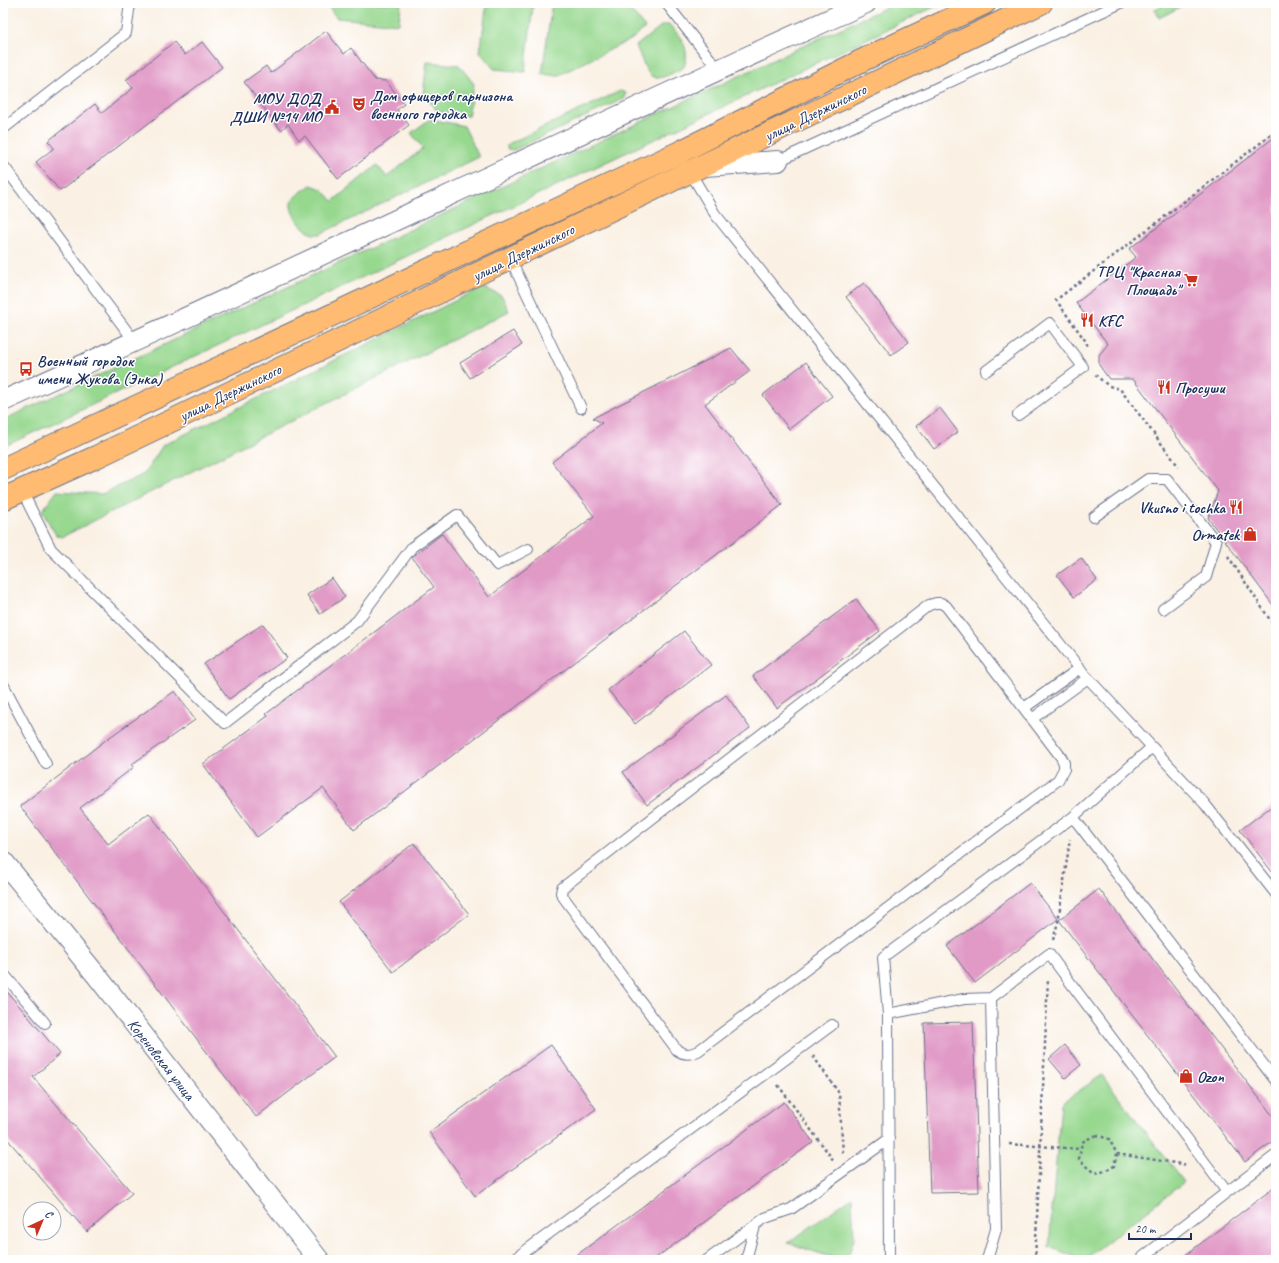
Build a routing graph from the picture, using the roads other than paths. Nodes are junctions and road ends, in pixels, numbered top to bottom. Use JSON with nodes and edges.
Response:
{"nodes":[{"id":1,"x":130,"y":3,"type":"edge"},
{"id":2,"x":666,"y":3,"type":"edge"},
{"id":3,"x":866,"y":3,"type":"edge"},
{"id":4,"x":985,"y":3,"type":"edge"},
{"id":5,"x":1042,"y":3,"type":"edge"},
{"id":6,"x":1121,"y":3,"type":"edge"},
{"id":7,"x":718,"y":69,"type":"junction"},
{"id":8,"x":3,"y":129,"type":"edge"},
{"id":9,"x":778,"y":161,"type":"joint"},
{"id":10,"x":3,"y":165,"type":"edge"},
{"id":11,"x":696,"y":169,"type":"junction"},
{"id":12,"x":510,"y":258,"type":"junction"},
{"id":13,"x":135,"y":342,"type":"junction"},
{"id":14,"x":986,"y":371,"type":"dead end"},
{"id":15,"x":3,"y":401,"type":"edge"},
{"id":16,"x":581,"y":408,"type":"dead end"},
{"id":17,"x":1018,"y":415,"type":"dead end"},
{"id":18,"x":3,"y":469,"type":"edge"},
{"id":19,"x":13,"y":495,"type":"edge"},
{"id":20,"x":1094,"y":518,"type":"dead end"},
{"id":21,"x":528,"y":549,"type":"dead end"},
{"id":22,"x":1163,"y":609,"type":"dead end"},
{"id":23,"x":1080,"y":668,"type":"junction"},
{"id":24,"x":1088,"y":678,"type":"junction"},
{"id":25,"x":3,"y":684,"type":"edge"},
{"id":26,"x":1024,"y":708,"type":"junction"},
{"id":27,"x":1032,"y":719,"type":"junction"},
{"id":28,"x":1152,"y":747,"type":"junction"},
{"id":29,"x":46,"y":764,"type":"dead end"},
{"id":30,"x":1073,"y":817,"type":"junction"},
{"id":31,"x":3,"y":860,"type":"edge"},
{"id":32,"x":1276,"y":894,"type":"edge"},
{"id":33,"x":3,"y":973,"type":"edge"},
{"id":34,"x":991,"y":998,"type":"junction"},
{"id":35,"x":888,"y":1014,"type":"junction"},
{"id":36,"x":45,"y":1023,"type":"dead end"},
{"id":37,"x":832,"y":1025,"type":"dead end"},
{"id":38,"x":1276,"y":1081,"type":"edge"},
{"id":39,"x":889,"y":1139,"type":"junction"},
{"id":40,"x":1276,"y":1155,"type":"edge"},
{"id":41,"x":1227,"y":1192,"type":"junction"},
{"id":42,"x":755,"y":1226,"type":"junction"},
{"id":43,"x":319,"y":1260,"type":"edge"},
{"id":44,"x":513,"y":1260,"type":"edge"},
{"id":45,"x":707,"y":1260,"type":"edge"},
{"id":46,"x":746,"y":1260,"type":"edge"},
{"id":47,"x":889,"y":1260,"type":"edge"},
{"id":48,"x":987,"y":1260,"type":"edge"},
{"id":49,"x":1141,"y":1260,"type":"edge"}],
"edges":[{"from":1,"to":8,"type":"lane"},
{"from":2,"to":7,"type":"lane"},
{"from":3,"to":7,"type":"street"},
{"from":4,"to":18,"type":"main road","name":"улица Дзержинского"},
{"from":5,"to":11,"type":"main road","name":"улица Дзержинского"},
{"from":6,"to":9,"type":"lane"},
{"from":7,"to":13,"type":"street"},
{"from":9,"to":11,"type":"street"},
{"from":10,"to":13,"type":"lane"},
{"from":11,"to":12,"type":"main road","name":"улица Дзержинского"},
{"from":11,"to":23,"type":"lane"},
{"from":12,"to":16,"type":"lane"},
{"from":12,"to":19,"type":"main road","name":"улица Дзержинского"},
{"from":13,"to":15,"type":"street"},
{"from":14,"to":17,"type":"lane"},
{"from":19,"to":21,"type":"lane"},
{"from":20,"to":22,"type":"lane"},
{"from":23,"to":24,"type":"lane"},
{"from":23,"to":26,"type":"lane"},
{"from":24,"to":27,"type":"lane"},
{"from":24,"to":28,"type":"lane"},
{"from":25,"to":29,"type":"lane"},
{"from":26,"to":27,"type":"lane"},
{"from":26,"to":27,"type":"lane"},
{"from":28,"to":30,"type":"lane"},
{"from":28,"to":32,"type":"lane"},
{"from":30,"to":35,"type":"lane"},
{"from":30,"to":38,"type":"lane"},
{"from":31,"to":43,"type":"street","name":"Кореновская улица"},
{"from":33,"to":36,"type":"lane"},
{"from":34,"to":35,"type":"lane"},
{"from":34,"to":41,"type":"lane"},
{"from":34,"to":48,"type":"lane"},
{"from":35,"to":39,"type":"lane"},
{"from":37,"to":44,"type":"lane"},
{"from":39,"to":42,"type":"lane"},
{"from":39,"to":47,"type":"lane"},
{"from":40,"to":41,"type":"lane"},
{"from":41,"to":49,"type":"lane"},
{"from":42,"to":45,"type":"lane"},
{"from":42,"to":46,"type":"lane"}]}
